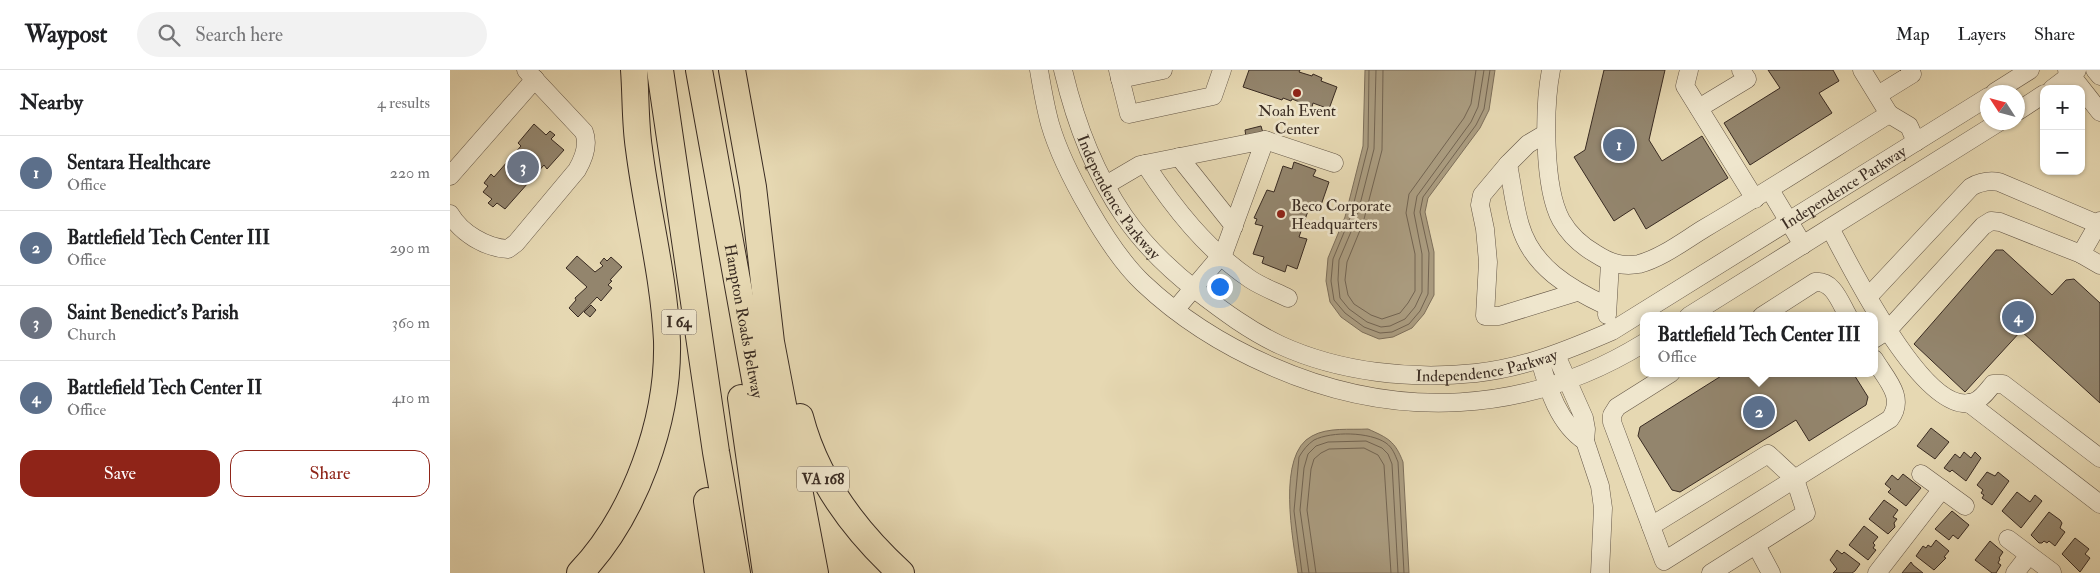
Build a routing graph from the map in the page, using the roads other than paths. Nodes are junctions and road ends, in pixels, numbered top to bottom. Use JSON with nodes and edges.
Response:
{"nodes":[{"id":1,"x":634,"y":70,"type":"edge"},
{"id":2,"x":641,"y":70,"type":"edge"},
{"id":3,"x":660,"y":70,"type":"edge"},
{"id":4,"x":689,"y":70,"type":"edge"},
{"id":5,"x":699,"y":70,"type":"edge"},
{"id":6,"x":732,"y":70,"type":"edge"},
{"id":7,"x":1039,"y":70,"type":"edge"},
{"id":8,"x":1063,"y":70,"type":"edge"},
{"id":9,"x":1162,"y":70,"type":"edge"},
{"id":10,"x":1222,"y":70,"type":"edge"},
{"id":11,"x":1551,"y":70,"type":"edge"},
{"id":12,"x":1689,"y":70,"type":"edge"},
{"id":13,"x":1742,"y":70,"type":"edge"},
{"id":14,"x":1862,"y":70,"type":"edge"},
{"id":15,"x":1910,"y":70,"type":"edge"},
{"id":16,"x":2030,"y":70,"type":"edge"},
{"id":17,"x":2095,"y":70,"type":"edge"},
{"id":18,"x":2072,"y":72,"type":"edge"},
{"id":19,"x":531,"y":74,"type":"edge"},
{"id":20,"x":1119,"y":74,"type":"edge"},
{"id":21,"x":2100,"y":76,"type":"edge"},
{"id":22,"x":2006,"y":85,"type":"edge"},
{"id":23,"x":2057,"y":85,"type":"edge"},
{"id":24,"x":1878,"y":95,"type":"junction"},
{"id":25,"x":2040,"y":97,"type":"edge"},
{"id":26,"x":1980,"y":102,"type":"edge"},
{"id":27,"x":2025,"y":106,"type":"edge"},
{"id":28,"x":1699,"y":108,"type":"junction"},
{"id":29,"x":2100,"y":112,"type":"edge"},
{"id":30,"x":1889,"y":114,"type":"junction"},
{"id":31,"x":1986,"y":130,"type":"edge"},
{"id":32,"x":1545,"y":134,"type":"junction"},
{"id":33,"x":1265,"y":140,"type":"junction"},
{"id":34,"x":1916,"y":142,"type":"junction"},
{"id":35,"x":1179,"y":157,"type":"junction"},
{"id":36,"x":1334,"y":163,"type":"dead end"},
{"id":37,"x":1145,"y":164,"type":"junction"},
{"id":38,"x":1508,"y":164,"type":"junction"},
{"id":39,"x":450,"y":176,"type":"edge"},
{"id":40,"x":1106,"y":185,"type":"junction"},
{"id":41,"x":1762,"y":194,"type":"junction"},
{"id":42,"x":450,"y":214,"type":"edge"},
{"id":43,"x":1788,"y":220,"type":"junction"},
{"id":44,"x":2099,"y":223,"type":"edge"},
{"id":45,"x":1234,"y":226,"type":"junction"},
{"id":46,"x":1830,"y":228,"type":"junction"},
{"id":47,"x":1804,"y":245,"type":"junction"},
{"id":48,"x":2081,"y":254,"type":"junction"},
{"id":49,"x":1221,"y":256,"type":"junction"},
{"id":50,"x":1610,"y":263,"type":"junction"},
{"id":51,"x":2100,"y":265,"type":"edge"},
{"id":52,"x":1856,"y":274,"type":"junction"},
{"id":53,"x":1194,"y":288,"type":"junction"},
{"id":54,"x":1831,"y":288,"type":"junction"},
{"id":55,"x":1577,"y":292,"type":"junction"},
{"id":56,"x":1868,"y":297,"type":"junction"},
{"id":57,"x":1288,"y":298,"type":"dead end"},
{"id":58,"x":1608,"y":306,"type":"junction"},
{"id":59,"x":1176,"y":310,"type":"junction"},
{"id":60,"x":1695,"y":312,"type":"edge"},
{"id":61,"x":1768,"y":312,"type":"edge"},
{"id":62,"x":1846,"y":312,"type":"edge"},
{"id":63,"x":1873,"y":312,"type":"edge"},
{"id":64,"x":1606,"y":333,"type":"junction"},
{"id":65,"x":1881,"y":335,"type":"edge"},
{"id":66,"x":1640,"y":345,"type":"edge"},
{"id":67,"x":1548,"y":357,"type":"junction"},
{"id":68,"x":1878,"y":366,"type":"edge"},
{"id":69,"x":776,"y":368,"type":"junction"},
{"id":70,"x":1666,"y":377,"type":"edge"},
{"id":71,"x":1567,"y":381,"type":"junction"},
{"id":72,"x":1548,"y":388,"type":"junction"},
{"id":73,"x":1969,"y":404,"type":"junction"},
{"id":74,"x":1585,"y":441,"type":"junction"},
{"id":75,"x":2100,"y":458,"type":"edge"},
{"id":76,"x":1921,"y":474,"type":"dead end"},
{"id":77,"x":1795,"y":479,"type":"junction"},
{"id":78,"x":1942,"y":489,"type":"junction"},
{"id":79,"x":2100,"y":504,"type":"edge"},
{"id":80,"x":1964,"y":506,"type":"dead end"},
{"id":81,"x":1651,"y":526,"type":"junction"},
{"id":82,"x":2008,"y":539,"type":"dead end"},
{"id":83,"x":1756,"y":544,"type":"junction"},
{"id":84,"x":2029,"y":555,"type":"junction"},
{"id":85,"x":1667,"y":567,"type":"edge"},
{"id":86,"x":2052,"y":572,"type":"edge"},
{"id":87,"x":580,"y":573,"type":"edge"},
{"id":88,"x":718,"y":573,"type":"edge"},
{"id":89,"x":737,"y":573,"type":"edge"},
{"id":90,"x":766,"y":573,"type":"edge"},
{"id":91,"x":790,"y":573,"type":"edge"},
{"id":92,"x":815,"y":573,"type":"edge"},
{"id":93,"x":901,"y":573,"type":"edge"},
{"id":94,"x":1600,"y":573,"type":"edge"},
{"id":95,"x":1711,"y":573,"type":"edge"},
{"id":96,"x":1771,"y":573,"type":"edge"},
{"id":97,"x":1877,"y":573,"type":"edge"},
{"id":98,"x":2015,"y":573,"type":"edge"}],
"edges":[{"from":1,"to":87,"type":"highway"},
{"from":2,"to":88,"type":"highway","number":"I 64"},
{"from":3,"to":89,"type":"highway"},
{"from":4,"to":90,"type":"highway"},
{"from":5,"to":91,"type":"highway","name":"Hampton Roads Beltway"},
{"from":6,"to":69,"type":"highway"},
{"from":7,"to":59,"type":"street","name":"Independence Parkway"},
{"from":8,"to":40,"type":"street","name":"Independence Parkway"},
{"from":9,"to":20,"type":"street"},
{"from":10,"to":20,"type":"street"},
{"from":11,"to":32,"type":"street"},
{"from":12,"to":28,"type":"street"},
{"from":13,"to":28,"type":"street"},
{"from":14,"to":24,"type":"street"},
{"from":15,"to":24,"type":"street"},
{"from":16,"to":22,"type":"street"},
{"from":17,"to":21,"type":"street"},
{"from":18,"to":23,"type":"street"},
{"from":18,"to":29,"type":"street"},
{"from":19,"to":39,"type":"street"},
{"from":19,"to":42,"type":"street"},
{"from":24,"to":30,"type":"street"},
{"from":25,"to":27,"type":"street"},
{"from":26,"to":34,"type":"street","name":"Independence Parkway"},
{"from":28,"to":41,"type":"street"},
{"from":30,"to":34,"type":"street"},
{"from":30,"to":41,"type":"street"},
{"from":31,"to":46,"type":"street","name":"Independence Parkway"},
{"from":32,"to":38,"type":"street"},
{"from":32,"to":50,"type":"street"},
{"from":33,"to":35,"type":"street"},
{"from":33,"to":36,"type":"street"},
{"from":33,"to":45,"type":"street"},
{"from":34,"to":43,"type":"street","name":"Independence Parkway"},
{"from":35,"to":37,"type":"street"},
{"from":35,"to":45,"type":"street"},
{"from":37,"to":40,"type":"street"},
{"from":37,"to":49,"type":"street"},
{"from":38,"to":55,"type":"street"},
{"from":38,"to":55,"type":"street"},
{"from":40,"to":53,"type":"street","name":"Independence Parkway"},
{"from":41,"to":43,"type":"street"},
{"from":41,"to":50,"type":"street"},
{"from":43,"to":47,"type":"street"},
{"from":43,"to":64,"type":"street","name":"Independence Parkway"},
{"from":44,"to":48,"type":"street"},
{"from":44,"to":56,"type":"street"},
{"from":45,"to":49,"type":"street"},
{"from":46,"to":47,"type":"street","name":"Independence Parkway"},
{"from":46,"to":52,"type":"street"},
{"from":47,"to":60,"type":"street","name":"Independence Parkway"},
{"from":48,"to":51,"type":"street"},
{"from":48,"to":65,"type":"street"},
{"from":49,"to":53,"type":"street"},
{"from":49,"to":57,"type":"street"},
{"from":50,"to":58,"type":"street"},
{"from":52,"to":54,"type":"street"},
{"from":52,"to":56,"type":"street"},
{"from":53,"to":59,"type":"street"},
{"from":53,"to":67,"type":"street","name":"Independence Parkway"},
{"from":54,"to":61,"type":"street"},
{"from":54,"to":62,"type":"street"},
{"from":55,"to":58,"type":"street"},
{"from":56,"to":63,"type":"street"},
{"from":58,"to":64,"type":"street"},
{"from":59,"to":72,"type":"street","name":"Independence Parkway"},
{"from":64,"to":67,"type":"street","name":"Independence Parkway"},
{"from":65,"to":73,"type":"street"},
{"from":66,"to":71,"type":"street","name":"Independence Parkway"},
{"from":67,"to":71,"type":"street"},
{"from":67,"to":72,"type":"street"},
{"from":68,"to":77,"type":"street"},
{"from":69,"to":92,"type":"highway"},
{"from":69,"to":93,"type":"highway","number":"VA 168"},
{"from":70,"to":81,"type":"street"},
{"from":71,"to":72,"type":"street","name":"Independence Parkway"},
{"from":71,"to":74,"type":"street"},
{"from":72,"to":74,"type":"street"},
{"from":73,"to":75,"type":"street"},
{"from":73,"to":79,"type":"street"},
{"from":74,"to":94,"type":"street"},
{"from":76,"to":78,"type":"street"},
{"from":77,"to":81,"type":"street"},
{"from":77,"to":83,"type":"street"},
{"from":77,"to":85,"type":"street"},
{"from":78,"to":80,"type":"street"},
{"from":78,"to":97,"type":"street"},
{"from":81,"to":85,"type":"street"},
{"from":82,"to":84,"type":"street"},
{"from":83,"to":95,"type":"street"},
{"from":83,"to":96,"type":"street"},
{"from":84,"to":86,"type":"street"},
{"from":84,"to":98,"type":"street"}]}
